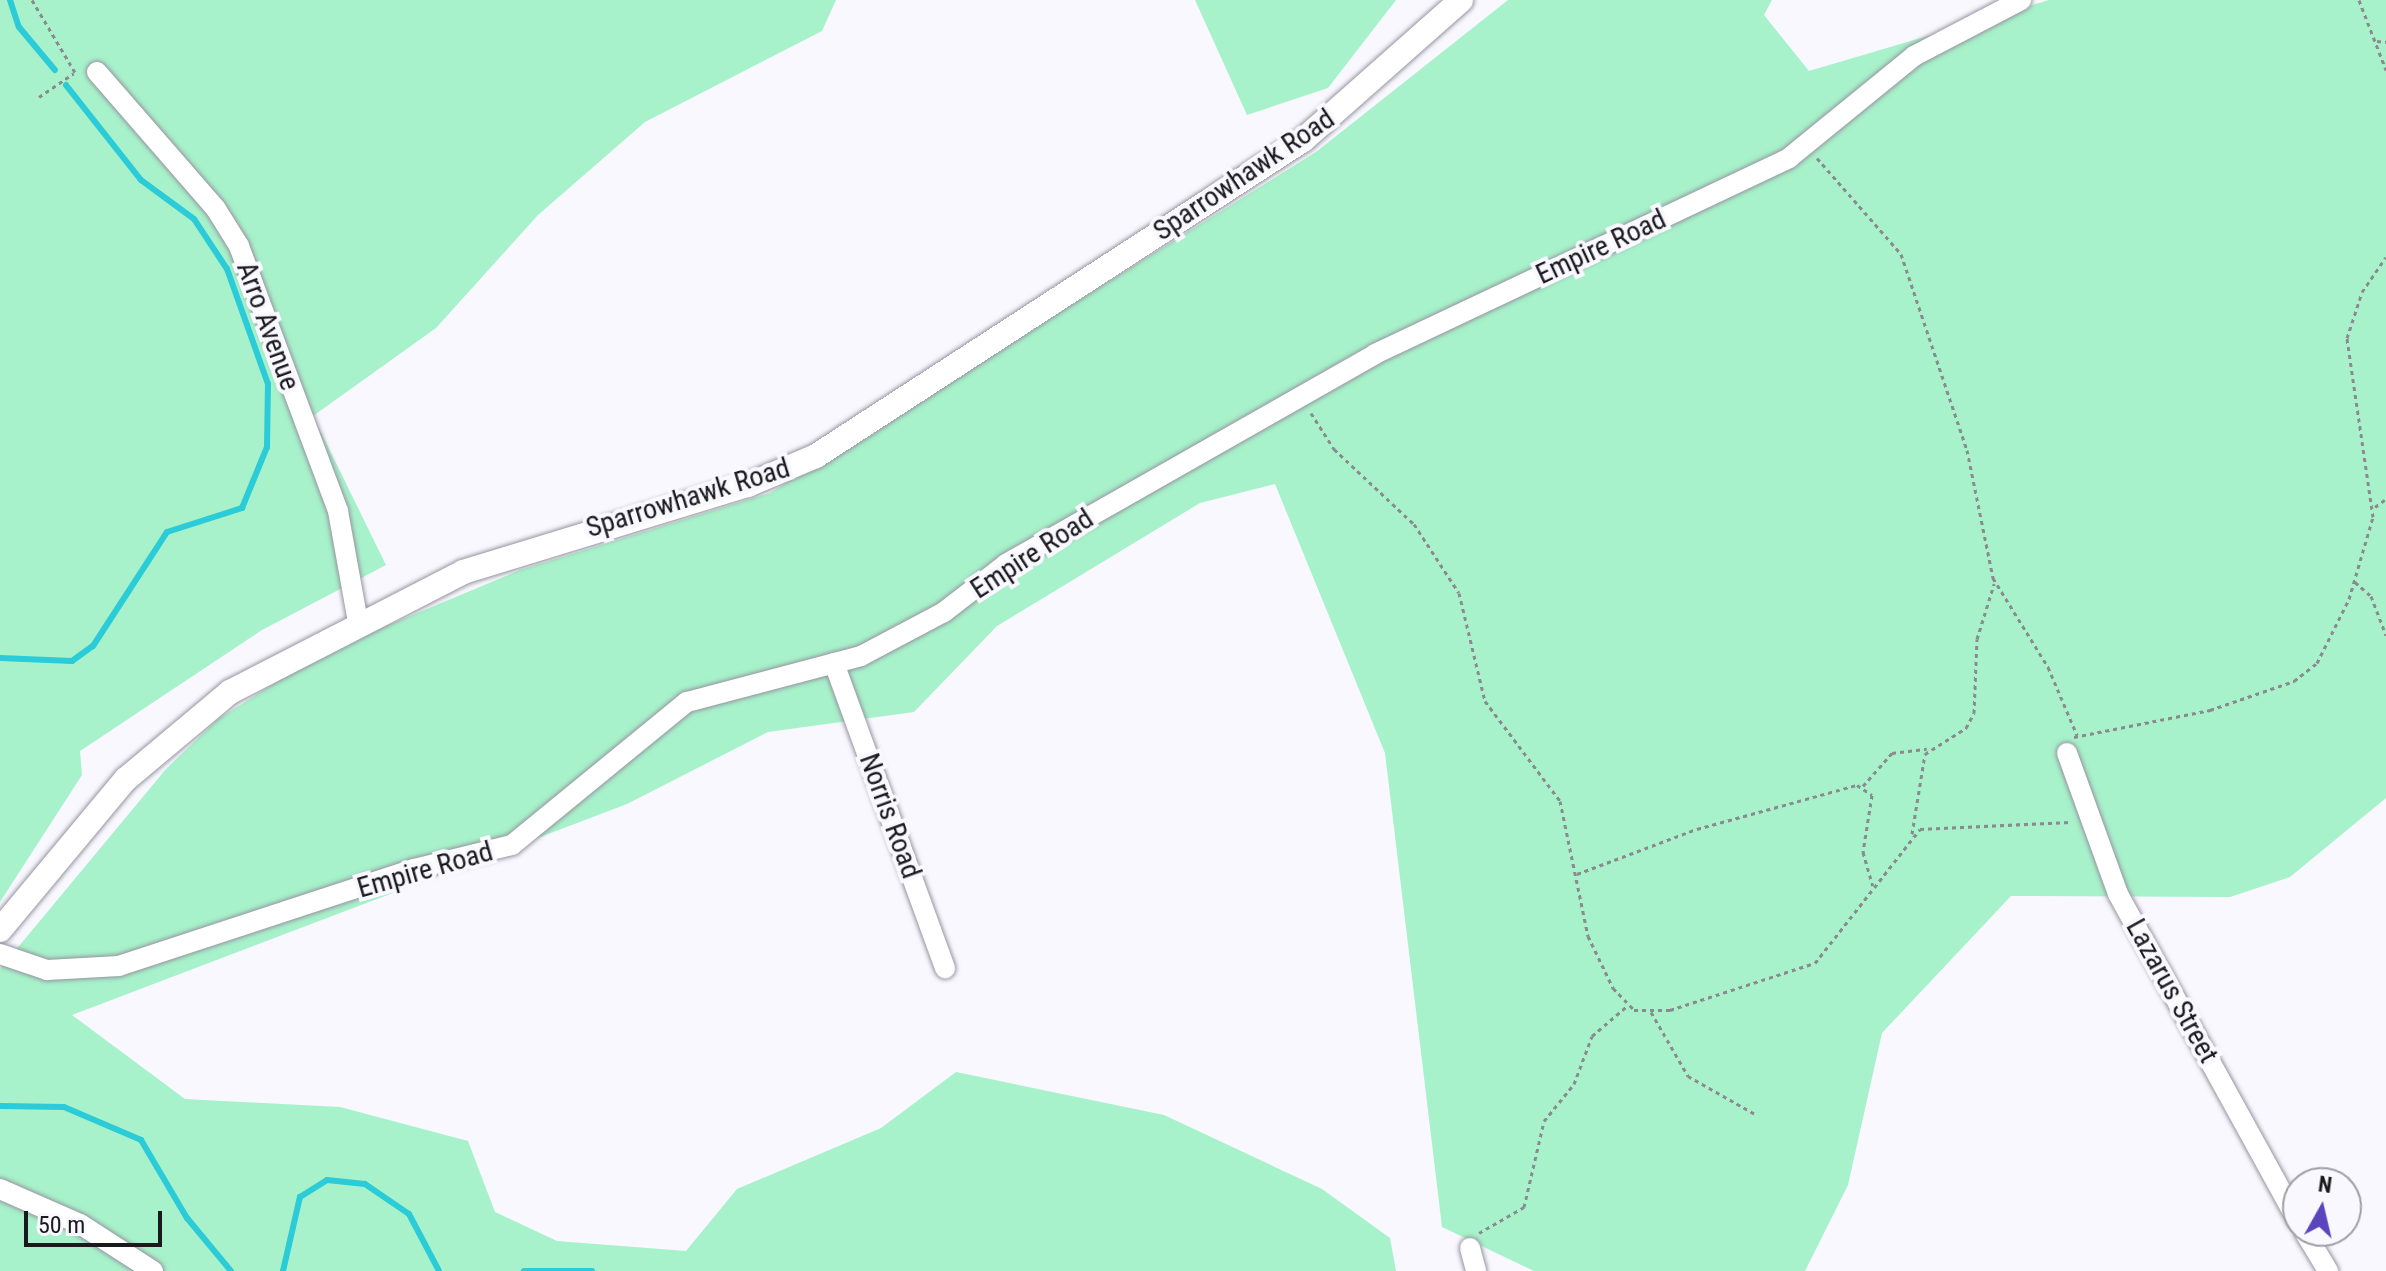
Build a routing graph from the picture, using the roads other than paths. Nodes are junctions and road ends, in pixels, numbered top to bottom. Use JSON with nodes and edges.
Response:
{"nodes":[{"id":1,"x":1461,"y":0,"type":"edge"},
{"id":2,"x":2021,"y":0,"type":"edge"},
{"id":3,"x":97,"y":72,"type":"dead end"},
{"id":4,"x":358,"y":622,"type":"junction"},
{"id":5,"x":834,"y":663,"type":"junction"},
{"id":6,"x":2072,"y":744,"type":"road end"},
{"id":7,"x":0,"y":930,"type":"edge"},
{"id":8,"x":0,"y":954,"type":"edge"},
{"id":9,"x":945,"y":968,"type":"dead end"},
{"id":10,"x":0,"y":1189,"type":"edge"},
{"id":11,"x":2282,"y":1192,"type":"edge"},
{"id":12,"x":2314,"y":1247,"type":"edge"},
{"id":13,"x":1470,"y":1248,"type":"road end"},
{"id":14,"x":153,"y":1271,"type":"edge"},
{"id":15,"x":1476,"y":1271,"type":"edge"},
{"id":16,"x":2328,"y":1271,"type":"edge"}],
"edges":[{"from":1,"to":4,"type":"street","name":"Sparrowhawk Road"},
{"from":2,"to":5,"type":"street","name":"Empire Road"},
{"from":3,"to":4,"type":"street","name":"Arro Avenue"},
{"from":4,"to":7,"type":"street","name":"Sparrowhawk Road"},
{"from":5,"to":8,"type":"street","name":"Empire Road"},
{"from":5,"to":9,"type":"street","name":"Norris Road"},
{"from":6,"to":11,"type":"street","name":"Lazarus Street"},
{"from":10,"to":14,"type":"street"},
{"from":12,"to":16,"type":"street"},
{"from":13,"to":15,"type":"street"}]}
